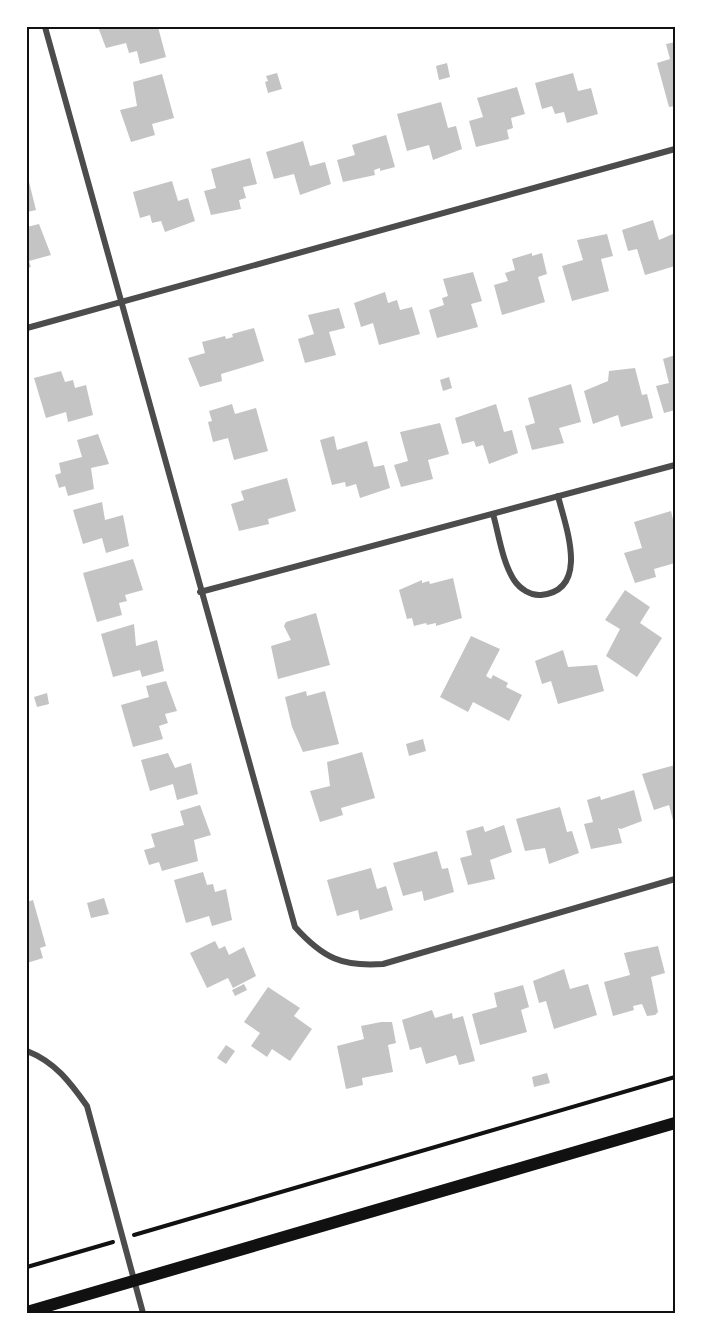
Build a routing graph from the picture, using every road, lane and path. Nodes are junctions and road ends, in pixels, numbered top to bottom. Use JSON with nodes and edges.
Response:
{"nodes":[{"id":1,"x":45,"y":27,"type":"edge"},
{"id":2,"x":675,"y":149,"type":"edge"},
{"id":3,"x":121,"y":301,"type":"junction"},
{"id":4,"x":27,"y":328,"type":"edge"},
{"id":5,"x":675,"y":465,"type":"edge"},
{"id":6,"x":558,"y":496,"type":"junction"},
{"id":7,"x":494,"y":514,"type":"junction"},
{"id":8,"x":200,"y":592,"type":"junction"},
{"id":9,"x":675,"y":879,"type":"edge"},
{"id":10,"x":27,"y":1051,"type":"edge"},
{"id":11,"x":675,"y":1077,"type":"edge"},
{"id":12,"x":675,"y":1124,"type":"edge"},
{"id":13,"x":155,"y":1230,"type":"dead end"},
{"id":14,"x":90,"y":1248,"type":"dead end"},
{"id":15,"x":27,"y":1267,"type":"edge"},
{"id":16,"x":134,"y":1282,"type":"junction"},
{"id":17,"x":27,"y":1312,"type":"edge"},
{"id":18,"x":143,"y":1313,"type":"edge"}],
"edges":[{"from":1,"to":3,"type":"street"},
{"from":2,"to":3,"type":"street"},
{"from":3,"to":4,"type":"street"},
{"from":3,"to":8,"type":"street"},
{"from":5,"to":6,"type":"street"},
{"from":6,"to":7,"type":"street"},
{"from":6,"to":7,"type":"street"},
{"from":7,"to":8,"type":"street"},
{"from":8,"to":9,"type":"street"},
{"from":10,"to":16,"type":"street"},
{"from":11,"to":13,"type":"path"},
{"from":12,"to":16,"type":"main road"},
{"from":14,"to":15,"type":"path"},
{"from":16,"to":17,"type":"main road"},
{"from":16,"to":18,"type":"street"}]}
